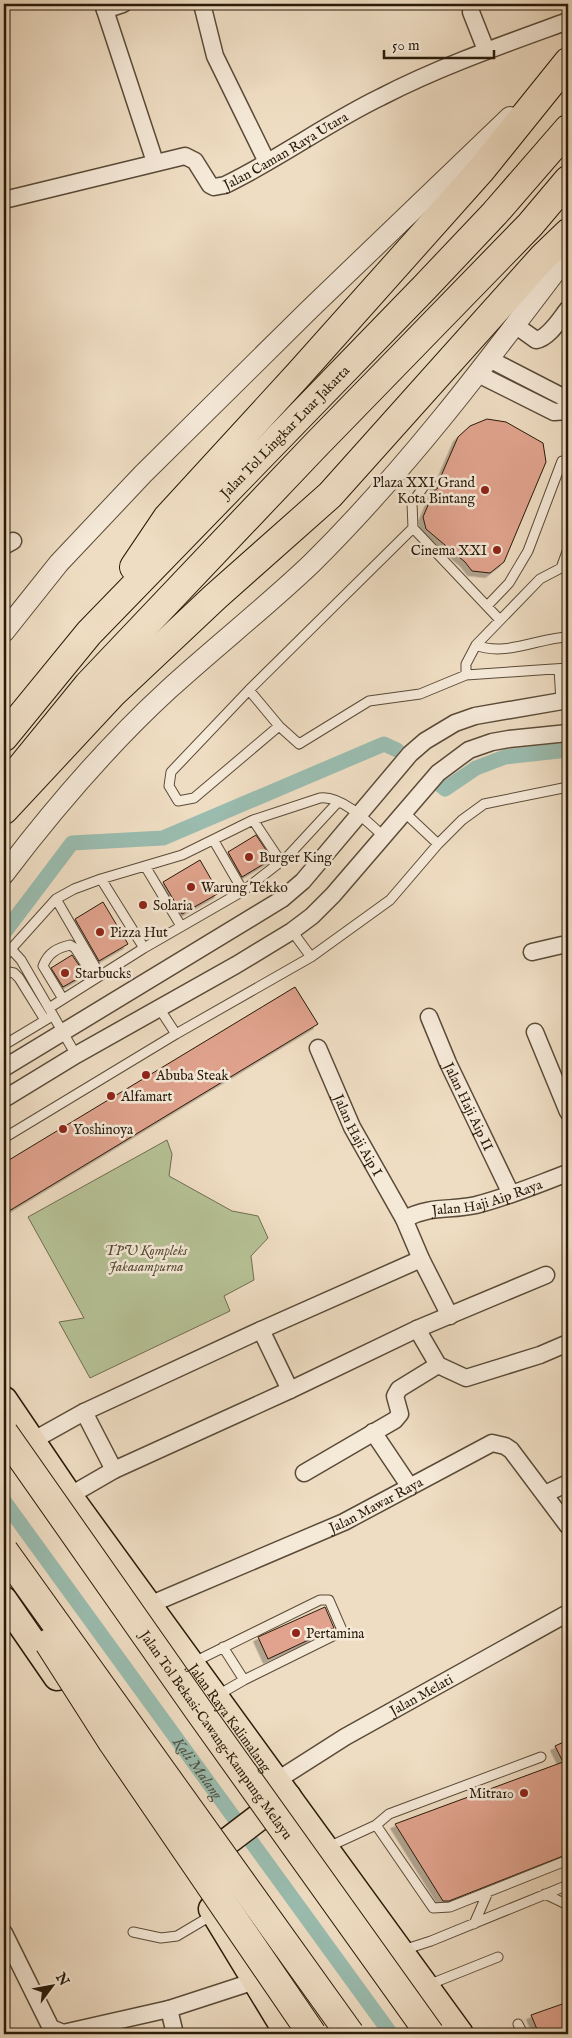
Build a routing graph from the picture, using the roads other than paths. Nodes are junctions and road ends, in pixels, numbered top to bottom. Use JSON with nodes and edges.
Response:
{"nodes":[{"id":1,"x":123,"y":4,"type":"edge"},
{"id":2,"x":202,"y":4,"type":"edge"},
{"id":3,"x":104,"y":7,"type":"edge"},
{"id":4,"x":471,"y":12,"type":"dead end"},
{"id":5,"x":568,"y":21,"type":"edge"},
{"id":6,"x":486,"y":50,"type":"junction"},
{"id":7,"x":568,"y":61,"type":"edge"},
{"id":8,"x":568,"y":129,"type":"edge"},
{"id":9,"x":155,"y":162,"type":"junction"},
{"id":10,"x":267,"y":162,"type":"junction"},
{"id":11,"x":568,"y":180,"type":"edge"},
{"id":12,"x":4,"y":200,"type":"edge"},
{"id":13,"x":568,"y":234,"type":"edge"},
{"id":14,"x":568,"y":255,"type":"edge"},
{"id":15,"x":568,"y":309,"type":"edge"},
{"id":16,"x":515,"y":325,"type":"junction"},
{"id":17,"x":484,"y":366,"type":"junction"},
{"id":18,"x":568,"y":402,"type":"edge"},
{"id":19,"x":568,"y":411,"type":"edge"},
{"id":20,"x":562,"y":461,"type":"dead end"},
{"id":21,"x":432,"y":485,"type":"dead end"},
{"id":22,"x":413,"y":528,"type":"junction"},
{"id":23,"x":568,"y":549,"type":"edge"},
{"id":24,"x":564,"y":569,"type":"edge"},
{"id":25,"x":487,"y":606,"type":"junction"},
{"id":26,"x":499,"y":619,"type":"junction"},
{"id":27,"x":4,"y":632,"type":"edge"},
{"id":28,"x":89,"y":632,"type":"junction"},
{"id":29,"x":568,"y":636,"type":"edge"},
{"id":30,"x":476,"y":645,"type":"junction"},
{"id":31,"x":564,"y":669,"type":"edge"},
{"id":32,"x":466,"y":675,"type":"junction"},
{"id":33,"x":249,"y":690,"type":"junction"},
{"id":34,"x":565,"y":701,"type":"edge"},
{"id":35,"x":279,"y":726,"type":"junction"},
{"id":36,"x":568,"y":733,"type":"edge"},
{"id":37,"x":4,"y":737,"type":"edge"},
{"id":38,"x":568,"y":787,"type":"edge"},
{"id":39,"x":4,"y":788,"type":"edge"},
{"id":40,"x":338,"y":802,"type":"junction"},
{"id":41,"x":4,"y":810,"type":"edge"},
{"id":42,"x":404,"y":812,"type":"junction"},
{"id":43,"x":360,"y":816,"type":"junction"},
{"id":44,"x":252,"y":820,"type":"junction"},
{"id":45,"x":383,"y":836,"type":"junction"},
{"id":46,"x":214,"y":841,"type":"junction"},
{"id":47,"x":438,"y":844,"type":"junction"},
{"id":48,"x":280,"y":862,"type":"junction"},
{"id":49,"x":145,"y":866,"type":"junction"},
{"id":50,"x":4,"y":874,"type":"edge"},
{"id":51,"x":101,"y":879,"type":"junction"},
{"id":52,"x":243,"y":891,"type":"junction"},
{"id":53,"x":56,"y":899,"type":"junction"},
{"id":54,"x":181,"y":926,"type":"junction"},
{"id":55,"x":292,"y":931,"type":"junction"},
{"id":56,"x":568,"y":945,"type":"edge"},
{"id":57,"x":144,"y":948,"type":"junction"},
{"id":58,"x":11,"y":949,"type":"junction"},
{"id":59,"x":532,"y":952,"type":"dead end"},
{"id":60,"x":4,"y":957,"type":"edge"},
{"id":61,"x":311,"y":957,"type":"junction"},
{"id":62,"x":4,"y":971,"type":"edge"},
{"id":63,"x":98,"y":977,"type":"junction"},
{"id":64,"x":62,"y":999,"type":"junction"},
{"id":65,"x":159,"y":1008,"type":"junction"},
{"id":66,"x":49,"y":1014,"type":"junction"},
{"id":67,"x":429,"y":1017,"type":"dead end"},
{"id":68,"x":62,"y":1032,"type":"junction"},
{"id":69,"x":534,"y":1032,"type":"dead end"},
{"id":70,"x":176,"y":1034,"type":"junction"},
{"id":71,"x":4,"y":1045,"type":"edge"},
{"id":72,"x":318,"y":1048,"type":"dead end"},
{"id":73,"x":76,"y":1055,"type":"junction"},
{"id":74,"x":4,"y":1068,"type":"edge"},
{"id":75,"x":4,"y":1099,"type":"edge"},
{"id":76,"x":568,"y":1112,"type":"edge"},
{"id":77,"x":4,"y":1138,"type":"edge"},
{"id":78,"x":568,"y":1173,"type":"edge"},
{"id":79,"x":511,"y":1194,"type":"junction"},
{"id":80,"x":404,"y":1219,"type":"junction"},
{"id":81,"x":421,"y":1259,"type":"junction"},
{"id":82,"x":546,"y":1275,"type":"dead end"},
{"id":83,"x":450,"y":1316,"type":"junction"},
{"id":84,"x":417,"y":1329,"type":"junction"},
{"id":85,"x":261,"y":1330,"type":"junction"},
{"id":86,"x":568,"y":1343,"type":"edge"},
{"id":87,"x":438,"y":1365,"type":"junction"},
{"id":88,"x":290,"y":1390,"type":"junction"},
{"id":89,"x":4,"y":1400,"type":"edge"},
{"id":90,"x":84,"y":1412,"type":"junction"},
{"id":91,"x":373,"y":1432,"type":"junction"},
{"id":92,"x":4,"y":1433,"type":"edge"},
{"id":93,"x":32,"y":1441,"type":"junction"},
{"id":94,"x":114,"y":1470,"type":"junction"},
{"id":95,"x":304,"y":1473,"type":"dead end"},
{"id":96,"x":568,"y":1483,"type":"edge"},
{"id":97,"x":410,"y":1487,"type":"junction"},
{"id":98,"x":545,"y":1494,"type":"junction"},
{"id":99,"x":69,"y":1496,"type":"junction"},
{"id":100,"x":568,"y":1526,"type":"edge"},
{"id":101,"x":4,"y":1551,"type":"edge"},
{"id":102,"x":4,"y":1571,"type":"edge"},
{"id":103,"x":4,"y":1600,"type":"edge"},
{"id":104,"x":149,"y":1605,"type":"junction"},
{"id":105,"x":568,"y":1613,"type":"edge"},
{"id":106,"x":223,"y":1647,"type":"junction"},
{"id":107,"x":192,"y":1664,"type":"junction"},
{"id":108,"x":244,"y":1680,"type":"junction"},
{"id":109,"x":215,"y":1697,"type":"junction"},
{"id":110,"x":541,"y":1757,"type":"dead end"},
{"id":111,"x":278,"y":1791,"type":"junction"},
{"id":112,"x":376,"y":1825,"type":"junction"},
{"id":113,"x":325,"y":1848,"type":"junction"},
{"id":114,"x":194,"y":1855,"type":"junction"},
{"id":115,"x":568,"y":1860,"type":"edge"},
{"id":116,"x":568,"y":1885,"type":"edge"},
{"id":117,"x":488,"y":1892,"type":"junction"},
{"id":118,"x":545,"y":1894,"type":"junction"},
{"id":119,"x":568,"y":1905,"type":"edge"},
{"id":120,"x":215,"y":1913,"type":"junction"},
{"id":121,"x":474,"y":1924,"type":"junction"},
{"id":122,"x":133,"y":1932,"type":"dead end"},
{"id":123,"x":4,"y":1934,"type":"edge"},
{"id":124,"x":400,"y":1951,"type":"junction"},
{"id":125,"x":498,"y":1957,"type":"dead end"},
{"id":126,"x":255,"y":1981,"type":"junction"},
{"id":127,"x":426,"y":1986,"type":"junction"},
{"id":128,"x":168,"y":2009,"type":"junction"},
{"id":129,"x":518,"y":2024,"type":"dead end"},
{"id":130,"x":175,"y":2034,"type":"edge"},
{"id":131,"x":288,"y":2034,"type":"edge"},
{"id":132,"x":312,"y":2034,"type":"edge"},
{"id":133,"x":350,"y":2034,"type":"edge"},
{"id":134,"x":430,"y":2034,"type":"edge"},
{"id":135,"x":460,"y":2034,"type":"edge"},
{"id":136,"x":523,"y":2034,"type":"edge"}],
"edges":[{"from":1,"to":3,"type":"street"},
{"from":2,"to":10,"type":"street"},
{"from":3,"to":9,"type":"street"},
{"from":4,"to":6,"type":"street"},
{"from":5,"to":6,"type":"street","name":"Jalan Caman Raya Utara"},
{"from":6,"to":10,"type":"street","name":"Jalan Caman Raya Utara"},
{"from":7,"to":27,"type":"street"},
{"from":7,"to":28,"type":"highway"},
{"from":8,"to":28,"type":"highway","name":"Jalan Tol Lingkar Luar Jakarta"},
{"from":9,"to":10,"type":"street","name":"Jalan Caman Raya Utara"},
{"from":9,"to":12,"type":"street","name":"Jalan Caman Raya Utara"},
{"from":11,"to":39,"type":"highway"},
{"from":13,"to":41,"type":"highway"},
{"from":14,"to":16,"type":"street"},
{"from":15,"to":16,"type":"street"},
{"from":16,"to":17,"type":"street"},
{"from":17,"to":18,"type":"street"},
{"from":17,"to":19,"type":"street"},
{"from":17,"to":50,"type":"street"},
{"from":20,"to":25,"type":"lane"},
{"from":21,"to":22,"type":"lane"},
{"from":22,"to":25,"type":"lane"},
{"from":22,"to":33,"type":"lane"},
{"from":23,"to":24,"type":"lane"},
{"from":24,"to":26,"type":"lane"},
{"from":25,"to":26,"type":"lane"},
{"from":26,"to":30,"type":"lane"},
{"from":28,"to":37,"type":"highway","name":"Jalan Tol Lingkar Luar Jakarta"},
{"from":29,"to":30,"type":"lane"},
{"from":30,"to":32,"type":"lane"},
{"from":31,"to":32,"type":"lane"},
{"from":31,"to":34,"type":"lane"},
{"from":32,"to":35,"type":"lane"},
{"from":33,"to":35,"type":"lane"},
{"from":33,"to":35,"type":"lane"},
{"from":34,"to":43,"type":"street"},
{"from":36,"to":42,"type":"street"},
{"from":38,"to":47,"type":"lane"},
{"from":40,"to":43,"type":"lane"},
{"from":40,"to":44,"type":"lane"},
{"from":40,"to":48,"type":"lane"},
{"from":42,"to":45,"type":"street"},
{"from":42,"to":47,"type":"lane"},
{"from":43,"to":45,"type":"lane"},
{"from":43,"to":68,"type":"street"},
{"from":44,"to":46,"type":"lane"},
{"from":44,"to":48,"type":"lane"},
{"from":45,"to":55,"type":"street"},
{"from":46,"to":49,"type":"lane"},
{"from":46,"to":52,"type":"lane"},
{"from":47,"to":61,"type":"lane"},
{"from":48,"to":52,"type":"lane"},
{"from":49,"to":51,"type":"lane"},
{"from":49,"to":54,"type":"lane"},
{"from":51,"to":53,"type":"lane"},
{"from":51,"to":57,"type":"lane"},
{"from":52,"to":54,"type":"lane"},
{"from":53,"to":58,"type":"lane"},
{"from":53,"to":63,"type":"lane"},
{"from":54,"to":57,"type":"lane"},
{"from":55,"to":61,"type":"lane"},
{"from":55,"to":65,"type":"street"},
{"from":56,"to":59,"type":"street"},
{"from":57,"to":63,"type":"lane"},
{"from":58,"to":60,"type":"lane"},
{"from":58,"to":66,"type":"lane"},
{"from":61,"to":70,"type":"lane"},
{"from":62,"to":66,"type":"lane"},
{"from":63,"to":64,"type":"lane"},
{"from":63,"to":64,"type":"lane"},
{"from":64,"to":66,"type":"lane"},
{"from":65,"to":70,"type":"lane"},
{"from":65,"to":73,"type":"street"},
{"from":66,"to":68,"type":"lane"},
{"from":66,"to":71,"type":"lane"},
{"from":67,"to":79,"type":"street","name":"Jalan Haji Aip II"},
{"from":68,"to":73,"type":"lane"},
{"from":68,"to":74,"type":"street"},
{"from":69,"to":76,"type":"street"},
{"from":70,"to":77,"type":"lane"},
{"from":72,"to":80,"type":"street","name":"Jalan Haji Aip I"},
{"from":73,"to":75,"type":"street"},
{"from":78,"to":79,"type":"street","name":"Jalan Haji Aip Raya"},
{"from":79,"to":80,"type":"street","name":"Jalan Haji Aip Raya"},
{"from":80,"to":81,"type":"street","name":"Jalan Haji Aip I"},
{"from":81,"to":83,"type":"street","name":"Jalan Haji Aip I"},
{"from":81,"to":85,"type":"street"},
{"from":82,"to":83,"type":"street"},
{"from":83,"to":84,"type":"street"},
{"from":84,"to":87,"type":"street"},
{"from":84,"to":88,"type":"street"},
{"from":85,"to":88,"type":"street"},
{"from":85,"to":90,"type":"street"},
{"from":86,"to":87,"type":"street"},
{"from":87,"to":91,"type":"street"},
{"from":88,"to":94,"type":"street"},
{"from":89,"to":93,"type":"main road","name":"Jalan Raya Kalimalang"},
{"from":90,"to":93,"type":"street"},
{"from":90,"to":94,"type":"street"},
{"from":91,"to":95,"type":"street"},
{"from":91,"to":97,"type":"street"},
{"from":92,"to":134,"type":"highway","name":"Jalan Tol Bekasi–Cawang–Kampung Melayu","bridge":true},
{"from":93,"to":99,"type":"main road","name":"Jalan Raya Kalimalang"},
{"from":94,"to":99,"type":"street"},
{"from":96,"to":98,"type":"street"},
{"from":97,"to":98,"type":"street","name":"Jalan Mawar Raya"},
{"from":97,"to":104,"type":"street","name":"Jalan Mawar Raya"},
{"from":98,"to":100,"type":"street","name":"Jalan Mawar Raya"},
{"from":99,"to":104,"type":"main road","name":"Jalan Raya Kalimalang"},
{"from":101,"to":133,"type":"highway","bridge":true},
{"from":102,"to":132,"type":"highway","bridge":true},
{"from":103,"to":114,"type":"main road"},
{"from":104,"to":107,"type":"main road","name":"Jalan Raya Kalimalang"},
{"from":105,"to":111,"type":"street","name":"Jalan Melati"},
{"from":106,"to":107,"type":"lane"},
{"from":106,"to":108,"type":"lane"},
{"from":106,"to":108,"type":"lane"},
{"from":107,"to":109,"type":"main road","name":"Jalan Raya Kalimalang"},
{"from":108,"to":109,"type":"lane"},
{"from":109,"to":111,"type":"main road","name":"Jalan Raya Kalimalang"},
{"from":110,"to":112,"type":"lane"},
{"from":111,"to":113,"type":"main road","name":"Jalan Raya Kalimalang"},
{"from":111,"to":114,"type":"main road","bridge":true},
{"from":112,"to":113,"type":"lane"},
{"from":112,"to":117,"type":"lane"},
{"from":113,"to":124,"type":"main road","name":"Jalan Raya Kalimalang"},
{"from":114,"to":120,"type":"main road"},
{"from":115,"to":117,"type":"lane"},
{"from":116,"to":118,"type":"lane"},
{"from":117,"to":121,"type":"lane"},
{"from":118,"to":119,"type":"lane"},
{"from":118,"to":121,"type":"lane"},
{"from":120,"to":122,"type":"lane"},
{"from":120,"to":126,"type":"main road"},
{"from":121,"to":124,"type":"lane"},
{"from":123,"to":128,"type":"street"},
{"from":124,"to":127,"type":"main road","name":"Jalan Raya Kalimalang"},
{"from":125,"to":127,"type":"lane"},
{"from":126,"to":128,"type":"street"},
{"from":126,"to":131,"type":"main road"},
{"from":127,"to":135,"type":"main road","name":"Jalan Raya Kalimalang"},
{"from":128,"to":130,"type":"street"},
{"from":129,"to":136,"type":"lane"}]}
